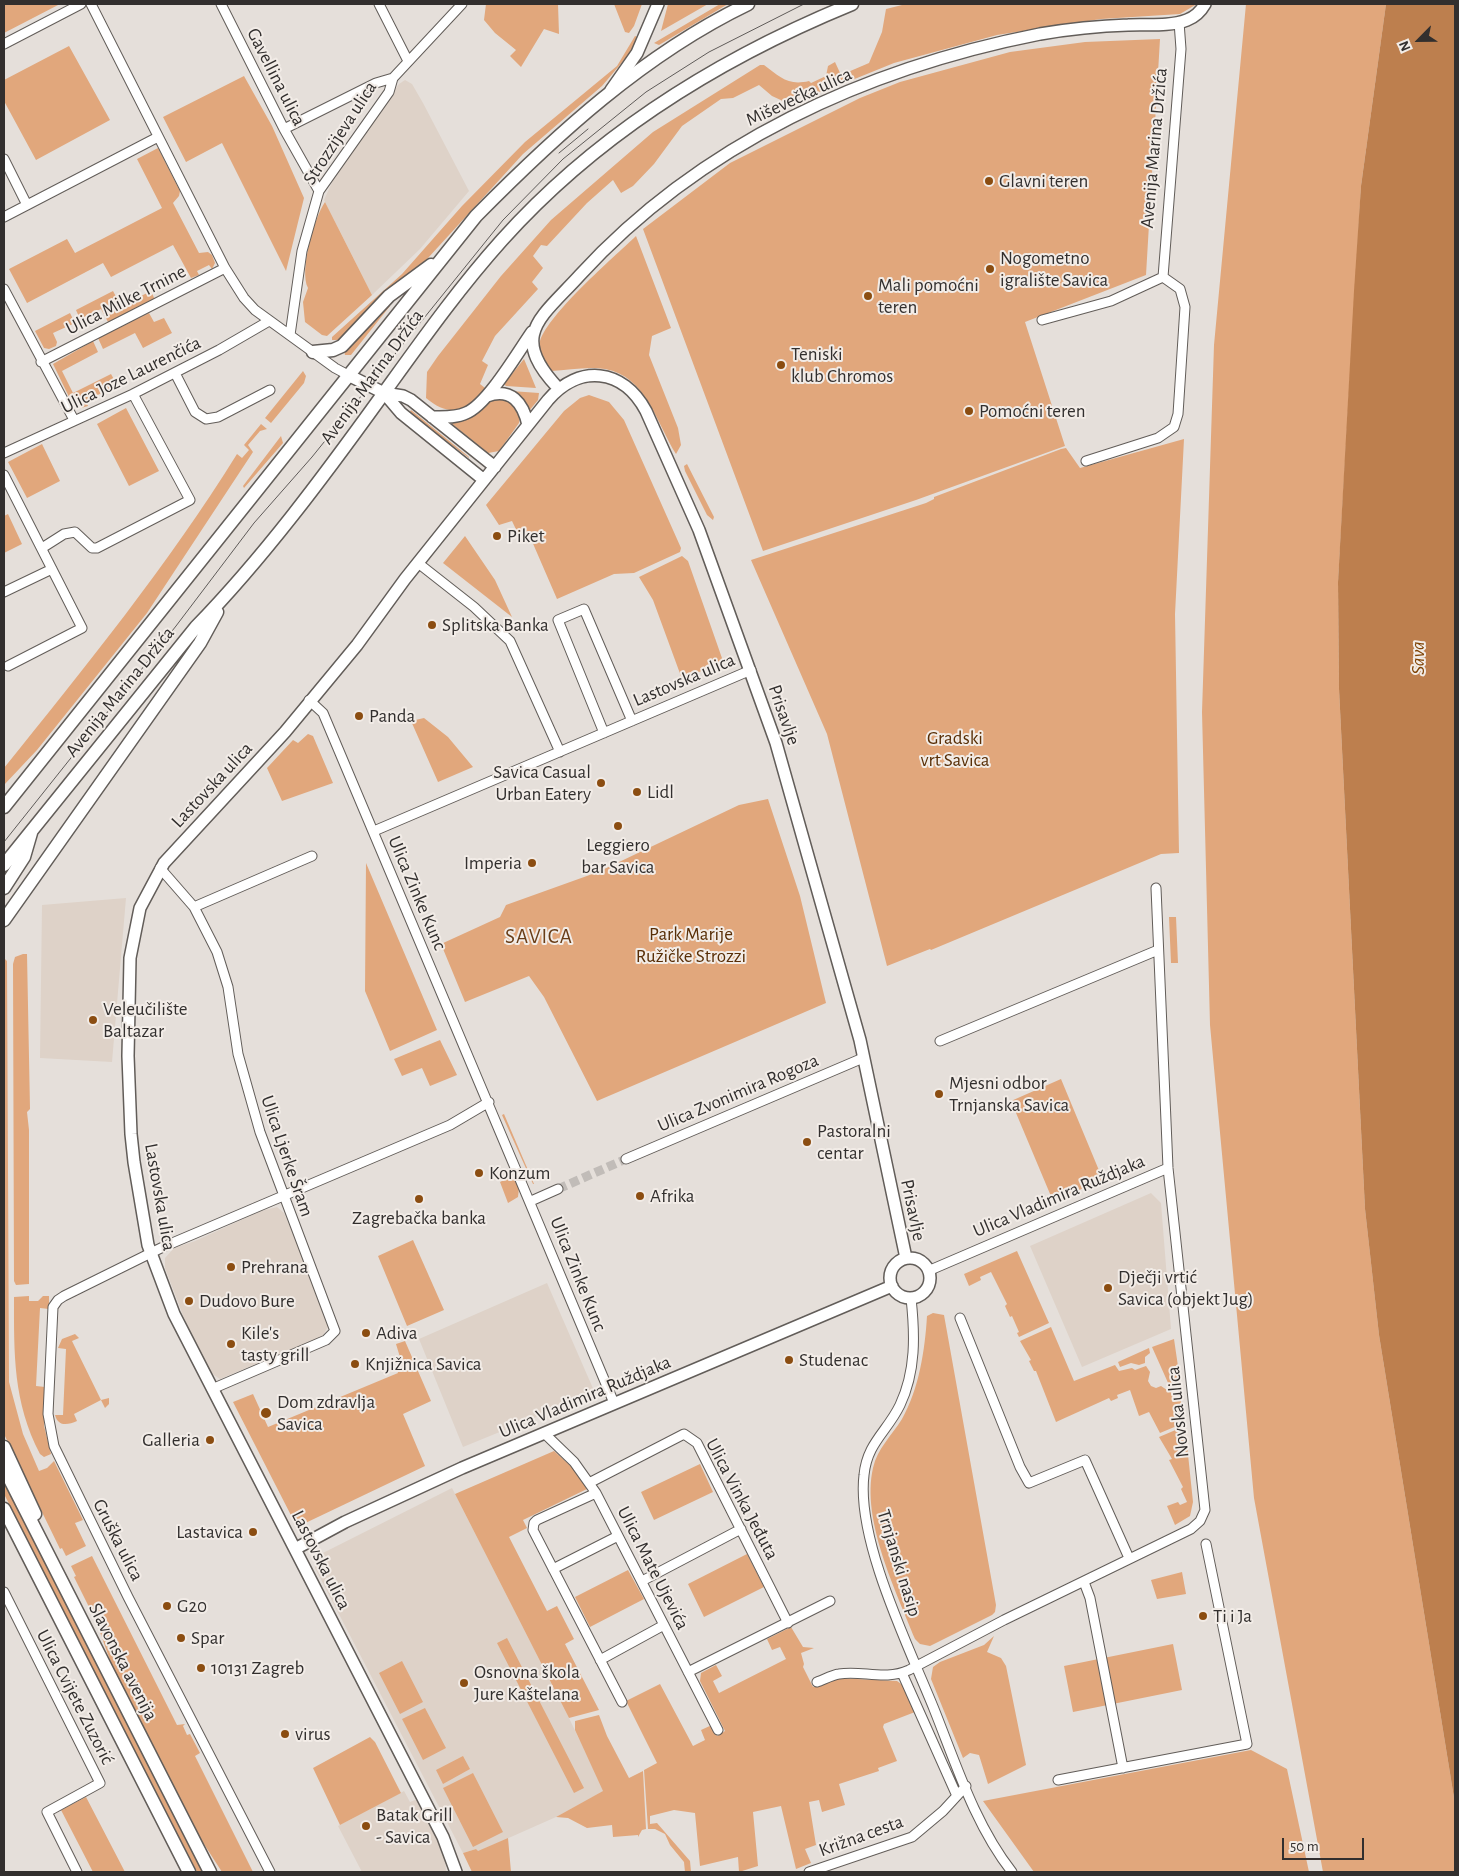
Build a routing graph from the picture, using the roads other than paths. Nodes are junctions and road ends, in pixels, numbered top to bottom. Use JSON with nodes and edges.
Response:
{"nodes":[{"id":1,"x":81,"y":4,"type":"edge"},
{"id":2,"x":90,"y":4,"type":"edge"},
{"id":3,"x":221,"y":4,"type":"edge"},
{"id":4,"x":379,"y":4,"type":"edge"},
{"id":5,"x":462,"y":4,"type":"edge"},
{"id":6,"x":658,"y":4,"type":"edge"},
{"id":7,"x":748,"y":4,"type":"edge"},
{"id":8,"x":852,"y":4,"type":"edge"},
{"id":9,"x":1205,"y":4,"type":"edge"},
{"id":10,"x":1179,"y":22,"type":"junction"},
{"id":11,"x":4,"y":44,"type":"edge"},
{"id":12,"x":408,"y":61,"type":"junction"},
{"id":13,"x":393,"y":78,"type":"junction"},
{"id":14,"x":607,"y":96,"type":"junction"},
{"id":15,"x":284,"y":129,"type":"junction"},
{"id":16,"x":158,"y":137,"type":"junction"},
{"id":17,"x":4,"y":159,"type":"edge"},
{"id":18,"x":319,"y":191,"type":"junction"},
{"id":19,"x":27,"y":204,"type":"junction"},
{"id":20,"x":4,"y":217,"type":"edge"},
{"id":21,"x":443,"y":256,"type":"junction"},
{"id":22,"x":225,"y":268,"type":"junction"},
{"id":23,"x":1163,"y":277,"type":"junction"},
{"id":24,"x":4,"y":289,"type":"edge"},
{"id":25,"x":1042,"y":320,"type":"dead end"},
{"id":26,"x":270,"y":321,"type":"junction"},
{"id":27,"x":535,"y":329,"type":"junction"},
{"id":28,"x":290,"y":335,"type":"junction"},
{"id":29,"x":313,"y":352,"type":"junction"},
{"id":30,"x":41,"y":362,"type":"junction"},
{"id":31,"x":175,"y":373,"type":"junction"},
{"id":32,"x":348,"y":375,"type":"junction"},
{"id":33,"x":558,"y":388,"type":"junction"},
{"id":34,"x":270,"y":390,"type":"dead end"},
{"id":35,"x":133,"y":394,"type":"junction"},
{"id":36,"x":384,"y":394,"type":"junction"},
{"id":37,"x":487,"y":396,"type":"junction"},
{"id":38,"x":432,"y":417,"type":"junction"},
{"id":39,"x":74,"y":420,"type":"junction"},
{"id":40,"x":528,"y":425,"type":"junction"},
{"id":41,"x":4,"y":453,"type":"edge"},
{"id":42,"x":1086,"y":461,"type":"dead end"},
{"id":43,"x":495,"y":467,"type":"junction"},
{"id":44,"x":4,"y":475,"type":"edge"},
{"id":45,"x":484,"y":480,"type":"junction"},
{"id":46,"x":42,"y":548,"type":"junction"},
{"id":47,"x":418,"y":563,"type":"junction"},
{"id":48,"x":52,"y":569,"type":"junction"},
{"id":49,"x":4,"y":592,"type":"edge"},
{"id":50,"x":226,"y":597,"type":"junction"},
{"id":51,"x":8,"y":666,"type":"dead end"},
{"id":52,"x":750,"y":670,"type":"junction"},
{"id":53,"x":309,"y":700,"type":"junction"},
{"id":54,"x":632,"y":721,"type":"junction"},
{"id":55,"x":604,"y":733,"type":"junction"},
{"id":56,"x":560,"y":752,"type":"junction"},
{"id":57,"x":4,"y":807,"type":"edge"},
{"id":58,"x":32,"y":830,"type":"junction"},
{"id":59,"x":374,"y":831,"type":"junction"},
{"id":60,"x":312,"y":856,"type":"dead end"},
{"id":61,"x":4,"y":865,"type":"edge"},
{"id":62,"x":160,"y":868,"type":"junction"},
{"id":63,"x":4,"y":888,"type":"edge"},
{"id":64,"x":1156,"y":888,"type":"dead end"},
{"id":65,"x":194,"y":907,"type":"junction"},
{"id":66,"x":4,"y":920,"type":"edge"},
{"id":67,"x":1158,"y":950,"type":"junction"},
{"id":68,"x":940,"y":1041,"type":"dead end"},
{"id":69,"x":864,"y":1058,"type":"junction"},
{"id":70,"x":489,"y":1102,"type":"junction"},
{"id":71,"x":626,"y":1159,"type":"tunnel mouth"},
{"id":72,"x":1168,"y":1168,"type":"junction"},
{"id":73,"x":558,"y":1189,"type":"tunnel mouth"},
{"id":74,"x":282,"y":1196,"type":"junction"},
{"id":75,"x":531,"y":1201,"type":"junction"},
{"id":76,"x":151,"y":1253,"type":"junction"},
{"id":77,"x":906,"y":1258,"type":"junction"},
{"id":78,"x":928,"y":1271,"type":"junction"},
{"id":79,"x":892,"y":1286,"type":"junction"},
{"id":80,"x":911,"y":1298,"type":"junction"},
{"id":81,"x":960,"y":1318,"type":"dead end"},
{"id":82,"x":212,"y":1389,"type":"junction"},
{"id":83,"x":614,"y":1403,"type":"junction"},
{"id":84,"x":544,"y":1433,"type":"junction"},
{"id":85,"x":4,"y":1447,"type":"edge"},
{"id":86,"x":4,"y":1468,"type":"edge"},
{"id":87,"x":589,"y":1483,"type":"junction"},
{"id":88,"x":596,"y":1493,"type":"junction"},
{"id":89,"x":4,"y":1509,"type":"edge"},
{"id":90,"x":741,"y":1529,"type":"junction"},
{"id":91,"x":37,"y":1533,"type":"junction"},
{"id":92,"x":618,"y":1536,"type":"junction"},
{"id":93,"x":1206,"y":1544,"type":"dead end"},
{"id":94,"x":295,"y":1548,"type":"junction"},
{"id":95,"x":1129,"y":1558,"type":"junction"},
{"id":96,"x":553,"y":1570,"type":"junction"},
{"id":97,"x":642,"y":1581,"type":"junction"},
{"id":98,"x":1084,"y":1582,"type":"junction"},
{"id":99,"x":4,"y":1592,"type":"edge"},
{"id":100,"x":830,"y":1602,"type":"dead end"},
{"id":101,"x":788,"y":1623,"type":"junction"},
{"id":102,"x":664,"y":1625,"type":"junction"},
{"id":103,"x":600,"y":1660,"type":"junction"},
{"id":104,"x":917,"y":1666,"type":"junction"},
{"id":105,"x":688,"y":1672,"type":"junction"},
{"id":106,"x":902,"y":1673,"type":"junction"},
{"id":107,"x":817,"y":1682,"type":"dead end"},
{"id":108,"x":622,"y":1702,"type":"dead end"},
{"id":109,"x":718,"y":1730,"type":"dead end"},
{"id":110,"x":1123,"y":1768,"type":"junction"},
{"id":111,"x":1058,"y":1780,"type":"dead end"},
{"id":112,"x":966,"y":1786,"type":"junction"},
{"id":113,"x":957,"y":1796,"type":"junction"},
{"id":114,"x":185,"y":1869,"type":"edge"},
{"id":115,"x":455,"y":1869,"type":"edge"},
{"id":116,"x":76,"y":1872,"type":"edge"},
{"id":117,"x":210,"y":1872,"type":"edge"},
{"id":118,"x":270,"y":1872,"type":"edge"},
{"id":119,"x":809,"y":1872,"type":"edge"},
{"id":120,"x":1012,"y":1872,"type":"edge"}],
"edges":[{"from":1,"to":11,"type":"street"},
{"from":2,"to":16,"type":"street"},
{"from":3,"to":15,"type":"street","name":"Gavellina ulica"},
{"from":4,"to":12,"type":"street"},
{"from":5,"to":12,"type":"street","name":"Strozzijeva ulica"},
{"from":6,"to":14,"type":"street"},
{"from":7,"to":14,"type":"main road","name":"Avenija Marina Držića"},
{"from":8,"to":36,"type":"main road","name":"Avenija Marina Držića"},
{"from":9,"to":10,"type":"street","name":"Miševečka ulica"},
{"from":10,"to":23,"type":"street","name":"Avenija Marina Držića"},
{"from":10,"to":27,"type":"street","name":"Miševečka ulica"},
{"from":12,"to":13,"type":"street","name":"Strozzijeva ulica"},
{"from":13,"to":15,"type":"street"},
{"from":13,"to":18,"type":"street","name":"Strozzijeva ulica"},
{"from":14,"to":21,"type":"main road","name":"Avenija Marina Držića"},
{"from":15,"to":18,"type":"street","name":"Gavellina ulica"},
{"from":16,"to":19,"type":"street"},
{"from":16,"to":22,"type":"street"},
{"from":17,"to":19,"type":"street"},
{"from":18,"to":28,"type":"street","name":"Strozzijeva ulica"},
{"from":19,"to":20,"type":"street"},
{"from":21,"to":29,"type":"main road"},
{"from":21,"to":32,"type":"main road","name":"Avenija Marina Držića"},
{"from":22,"to":26,"type":"street"},
{"from":22,"to":30,"type":"street","name":"Ulica Milke Trnine"},
{"from":23,"to":25,"type":"street"},
{"from":23,"to":42,"type":"street"},
{"from":24,"to":30,"type":"street"},
{"from":26,"to":28,"type":"street"},
{"from":26,"to":31,"type":"street","name":"Ulica Joze Laurenčića"},
{"from":27,"to":33,"type":"street"},
{"from":27,"to":37,"type":"street","name":"Miševečka ulica"},
{"from":28,"to":29,"type":"street"},
{"from":29,"to":32,"type":"street"},
{"from":30,"to":39,"type":"street"},
{"from":31,"to":34,"type":"street"},
{"from":31,"to":35,"type":"street","name":"Ulica Joze Laurenčića"},
{"from":32,"to":36,"type":"street"},
{"from":32,"to":57,"type":"main road","name":"Avenija Marina Držića"},
{"from":33,"to":40,"type":"street","name":"Prisavlje"},
{"from":33,"to":52,"type":"street","name":"Prisavlje"},
{"from":35,"to":39,"type":"street","name":"Ulica Joze Laurenčića"},
{"from":35,"to":46,"type":"street"},
{"from":36,"to":38,"type":"street"},
{"from":36,"to":45,"type":"street"},
{"from":36,"to":50,"type":"main road","name":"Avenija Marina Držića"},
{"from":37,"to":38,"type":"street","name":"Miševečka ulica"},
{"from":37,"to":40,"type":"street"},
{"from":38,"to":43,"type":"street"},
{"from":39,"to":41,"type":"street","name":"Ulica Joze Laurenčića"},
{"from":40,"to":43,"type":"street","name":"Prisavlje"},
{"from":43,"to":45,"type":"street","name":"Prisavlje"},
{"from":44,"to":46,"type":"street"},
{"from":45,"to":47,"type":"street","name":"Lastovska ulica"},
{"from":46,"to":48,"type":"street"},
{"from":47,"to":53,"type":"street","name":"Lastovska ulica"},
{"from":47,"to":56,"type":"street"},
{"from":48,"to":49,"type":"street"},
{"from":48,"to":51,"type":"street"},
{"from":50,"to":58,"type":"main road","name":"Avenija Marina Držića"},
{"from":50,"to":66,"type":"main road"},
{"from":52,"to":54,"type":"street","name":"Lastovska ulica"},
{"from":52,"to":69,"type":"street","name":"Prisavlje"},
{"from":53,"to":59,"type":"street","name":"Ulica Zinke Kunc"},
{"from":53,"to":62,"type":"street","name":"Lastovska ulica"},
{"from":54,"to":55,"type":"street","name":"Lastovska ulica"},
{"from":54,"to":55,"type":"street","name":"Lastovska ulica"},
{"from":55,"to":56,"type":"street","name":"Lastovska ulica"},
{"from":56,"to":59,"type":"street","name":"Lastovska ulica"},
{"from":58,"to":61,"type":"main road","name":"Avenija Marina Držića"},
{"from":58,"to":63,"type":"main road"},
{"from":59,"to":70,"type":"street","name":"Ulica Zinke Kunc"},
{"from":60,"to":65,"type":"street"},
{"from":62,"to":65,"type":"street","name":"Ulica Ljerke Šram"},
{"from":62,"to":76,"type":"street","name":"Lastovska ulica"},
{"from":64,"to":67,"type":"street","name":"Ulica Vladimira Ruždjaka"},
{"from":65,"to":74,"type":"street","name":"Ulica Ljerke Šram"},
{"from":67,"to":68,"type":"street"},
{"from":67,"to":72,"type":"street","name":"Ulica Vladimira Ruždjaka"},
{"from":69,"to":71,"type":"street","name":"Ulica Zvonimira Rogoza"},
{"from":69,"to":77,"type":"street","name":"Prisavlje"},
{"from":70,"to":74,"type":"street"},
{"from":70,"to":75,"type":"street","name":"Ulica Zinke Kunc"},
{"from":72,"to":78,"type":"street","name":"Ulica Vladimira Ruždjaka"},
{"from":72,"to":95,"type":"street","name":"Novska ulica"},
{"from":73,"to":75,"type":"street"},
{"from":74,"to":76,"type":"street"},
{"from":74,"to":82,"type":"street","name":"Ulica Ljerke Šram"},
{"from":75,"to":83,"type":"street","name":"Ulica Zinke Kunc"},
{"from":76,"to":82,"type":"street","name":"Lastovska ulica"},
{"from":76,"to":118,"type":"street","name":"Gruška ulica"},
{"from":77,"to":78,"type":"street"},
{"from":77,"to":79,"type":"street"},
{"from":78,"to":80,"type":"street"},
{"from":79,"to":80,"type":"street"},
{"from":79,"to":83,"type":"street","name":"Ulica Vladimira Ruždjaka"},
{"from":80,"to":104,"type":"street","name":"Trnjanski nasip"},
{"from":81,"to":95,"type":"street"},
{"from":82,"to":94,"type":"street","name":"Lastovska ulica"},
{"from":83,"to":84,"type":"street","name":"Ulica Vladimira Ruždjaka"},
{"from":84,"to":87,"type":"street","name":"Ulica Mate Ujevića"},
{"from":84,"to":94,"type":"street","name":"Ulica Vladimira Ruždjaka"},
{"from":85,"to":91,"type":"main road"},
{"from":86,"to":91,"type":"main road","name":"Slavonska avenija"},
{"from":87,"to":88,"type":"street","name":"Ulica Mate Ujevića"},
{"from":87,"to":90,"type":"street","name":"Ulica Vinka Jeđuta"},
{"from":88,"to":92,"type":"street","name":"Ulica Mate Ujevića"},
{"from":88,"to":96,"type":"street"},
{"from":89,"to":114,"type":"main road","name":"Slavonska avenija"},
{"from":90,"to":97,"type":"street"},
{"from":90,"to":101,"type":"street","name":"Ulica Vinka Jeđuta"},
{"from":91,"to":117,"type":"main road","name":"Slavonska avenija"},
{"from":92,"to":96,"type":"street"},
{"from":92,"to":97,"type":"street","name":"Ulica Mate Ujevića"},
{"from":93,"to":110,"type":"street"},
{"from":94,"to":115,"type":"street","name":"Lastovska ulica"},
{"from":95,"to":98,"type":"street","name":"Novska ulica"},
{"from":96,"to":103,"type":"street"},
{"from":97,"to":102,"type":"street","name":"Ulica Mate Ujevića"},
{"from":98,"to":104,"type":"street","name":"Novska ulica"},
{"from":98,"to":110,"type":"street"},
{"from":99,"to":116,"type":"street","name":"Ulica Cvijete Zuzorić"},
{"from":100,"to":101,"type":"street"},
{"from":101,"to":105,"type":"street"},
{"from":102,"to":103,"type":"street"},
{"from":102,"to":105,"type":"street","name":"Ulica Mate Ujevića"},
{"from":103,"to":108,"type":"street"},
{"from":104,"to":106,"type":"street"},
{"from":104,"to":112,"type":"street","name":"Trnjanski nasip"},
{"from":105,"to":109,"type":"street","name":"Ulica Mate Ujevića"},
{"from":106,"to":107,"type":"street"},
{"from":106,"to":113,"type":"street"},
{"from":110,"to":111,"type":"street"},
{"from":112,"to":113,"type":"street","name":"Križna cesta"},
{"from":112,"to":120,"type":"street","name":"Trnjanski nasip"},
{"from":113,"to":119,"type":"street","name":"Križna cesta"}]}
